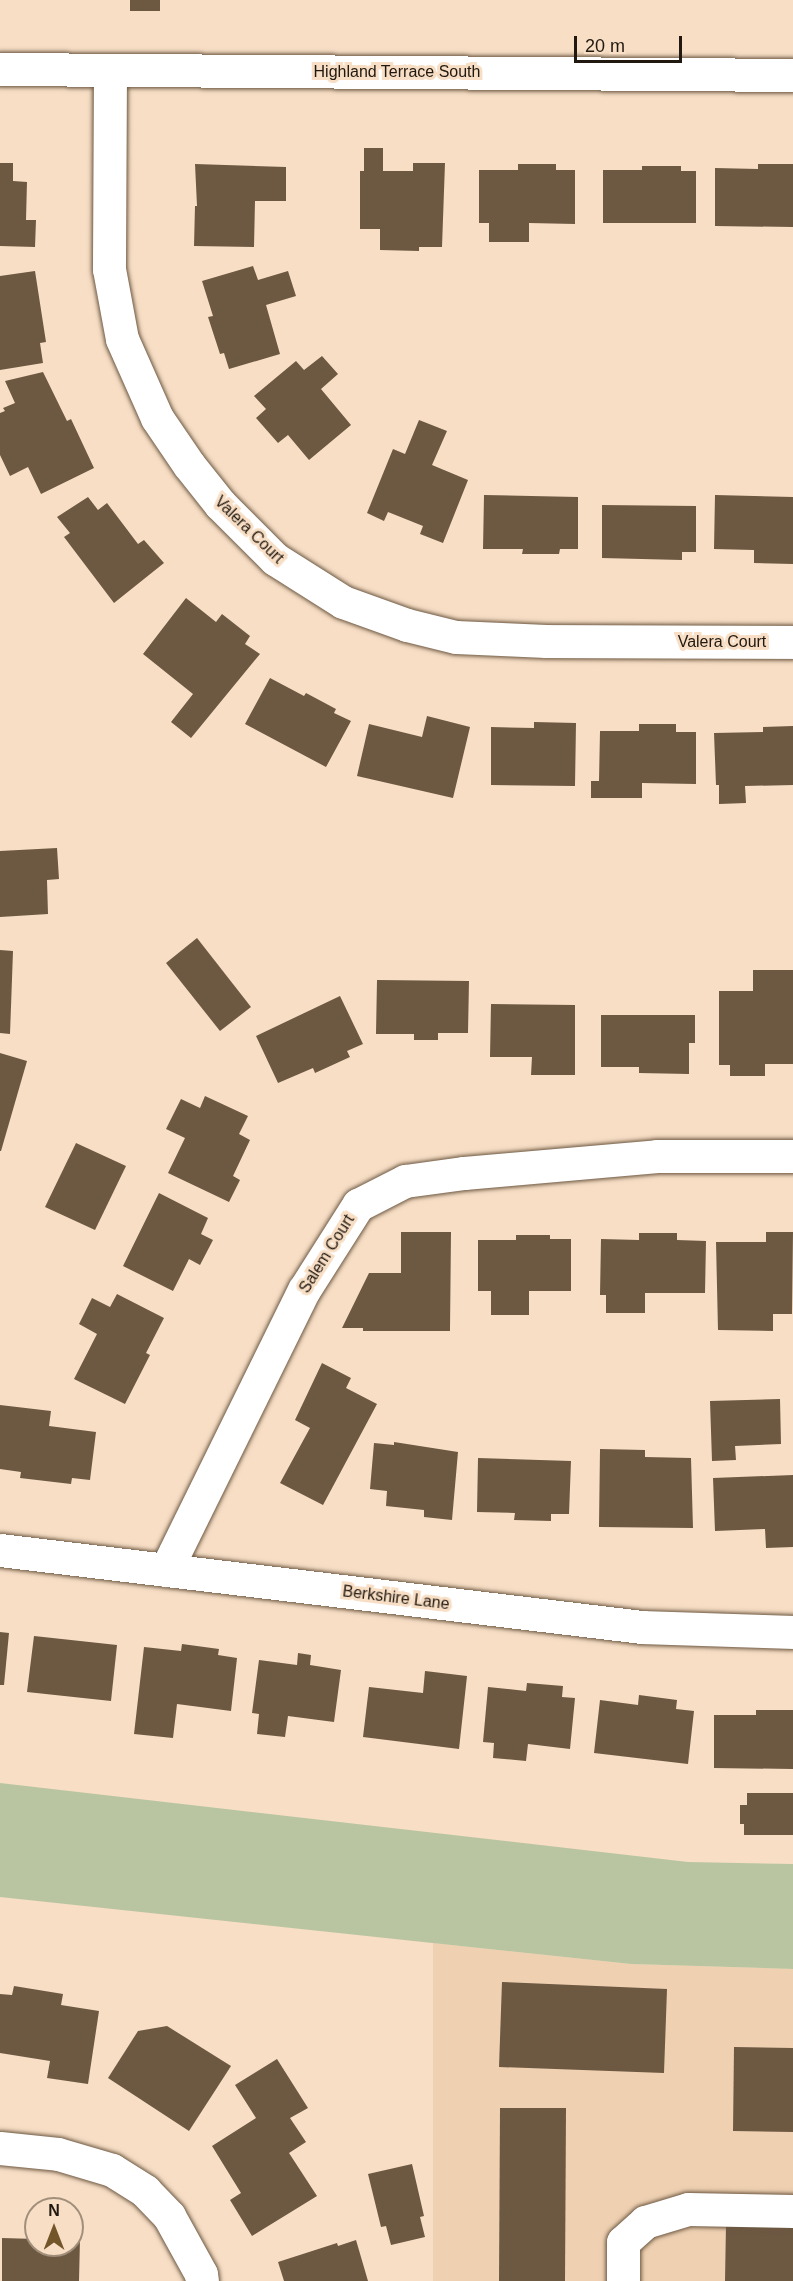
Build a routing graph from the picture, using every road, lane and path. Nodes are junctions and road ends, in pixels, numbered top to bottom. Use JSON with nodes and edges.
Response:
{"nodes":[{"id":1,"x":0,"y":69,"type":"edge"},
{"id":2,"x":110,"y":70,"type":"junction"},
{"id":3,"x":793,"y":75,"type":"edge"},
{"id":4,"x":793,"y":642,"type":"edge"},
{"id":5,"x":793,"y":1156,"type":"edge"},
{"id":6,"x":0,"y":1550,"type":"edge"},
{"id":7,"x":165,"y":1570,"type":"junction"},
{"id":8,"x":793,"y":1632,"type":"edge"},
{"id":9,"x":0,"y":2148,"type":"edge"},
{"id":10,"x":793,"y":2211,"type":"edge"},
{"id":11,"x":202,"y":2278,"type":"edge"},
{"id":12,"x":623,"y":2281,"type":"edge"}],
"edges":[{"from":1,"to":2,"type":"street","name":"Highland Terrace South"},
{"from":2,"to":3,"type":"street","name":"Highland Terrace South"},
{"from":2,"to":4,"type":"street","name":"Valera Court"},
{"from":5,"to":7,"type":"street","name":"Salem Court"},
{"from":6,"to":7,"type":"street","name":"Berkshire Lane"},
{"from":7,"to":8,"type":"street","name":"Berkshire Lane"},
{"from":9,"to":11,"type":"street"},
{"from":10,"to":12,"type":"street"}]}
